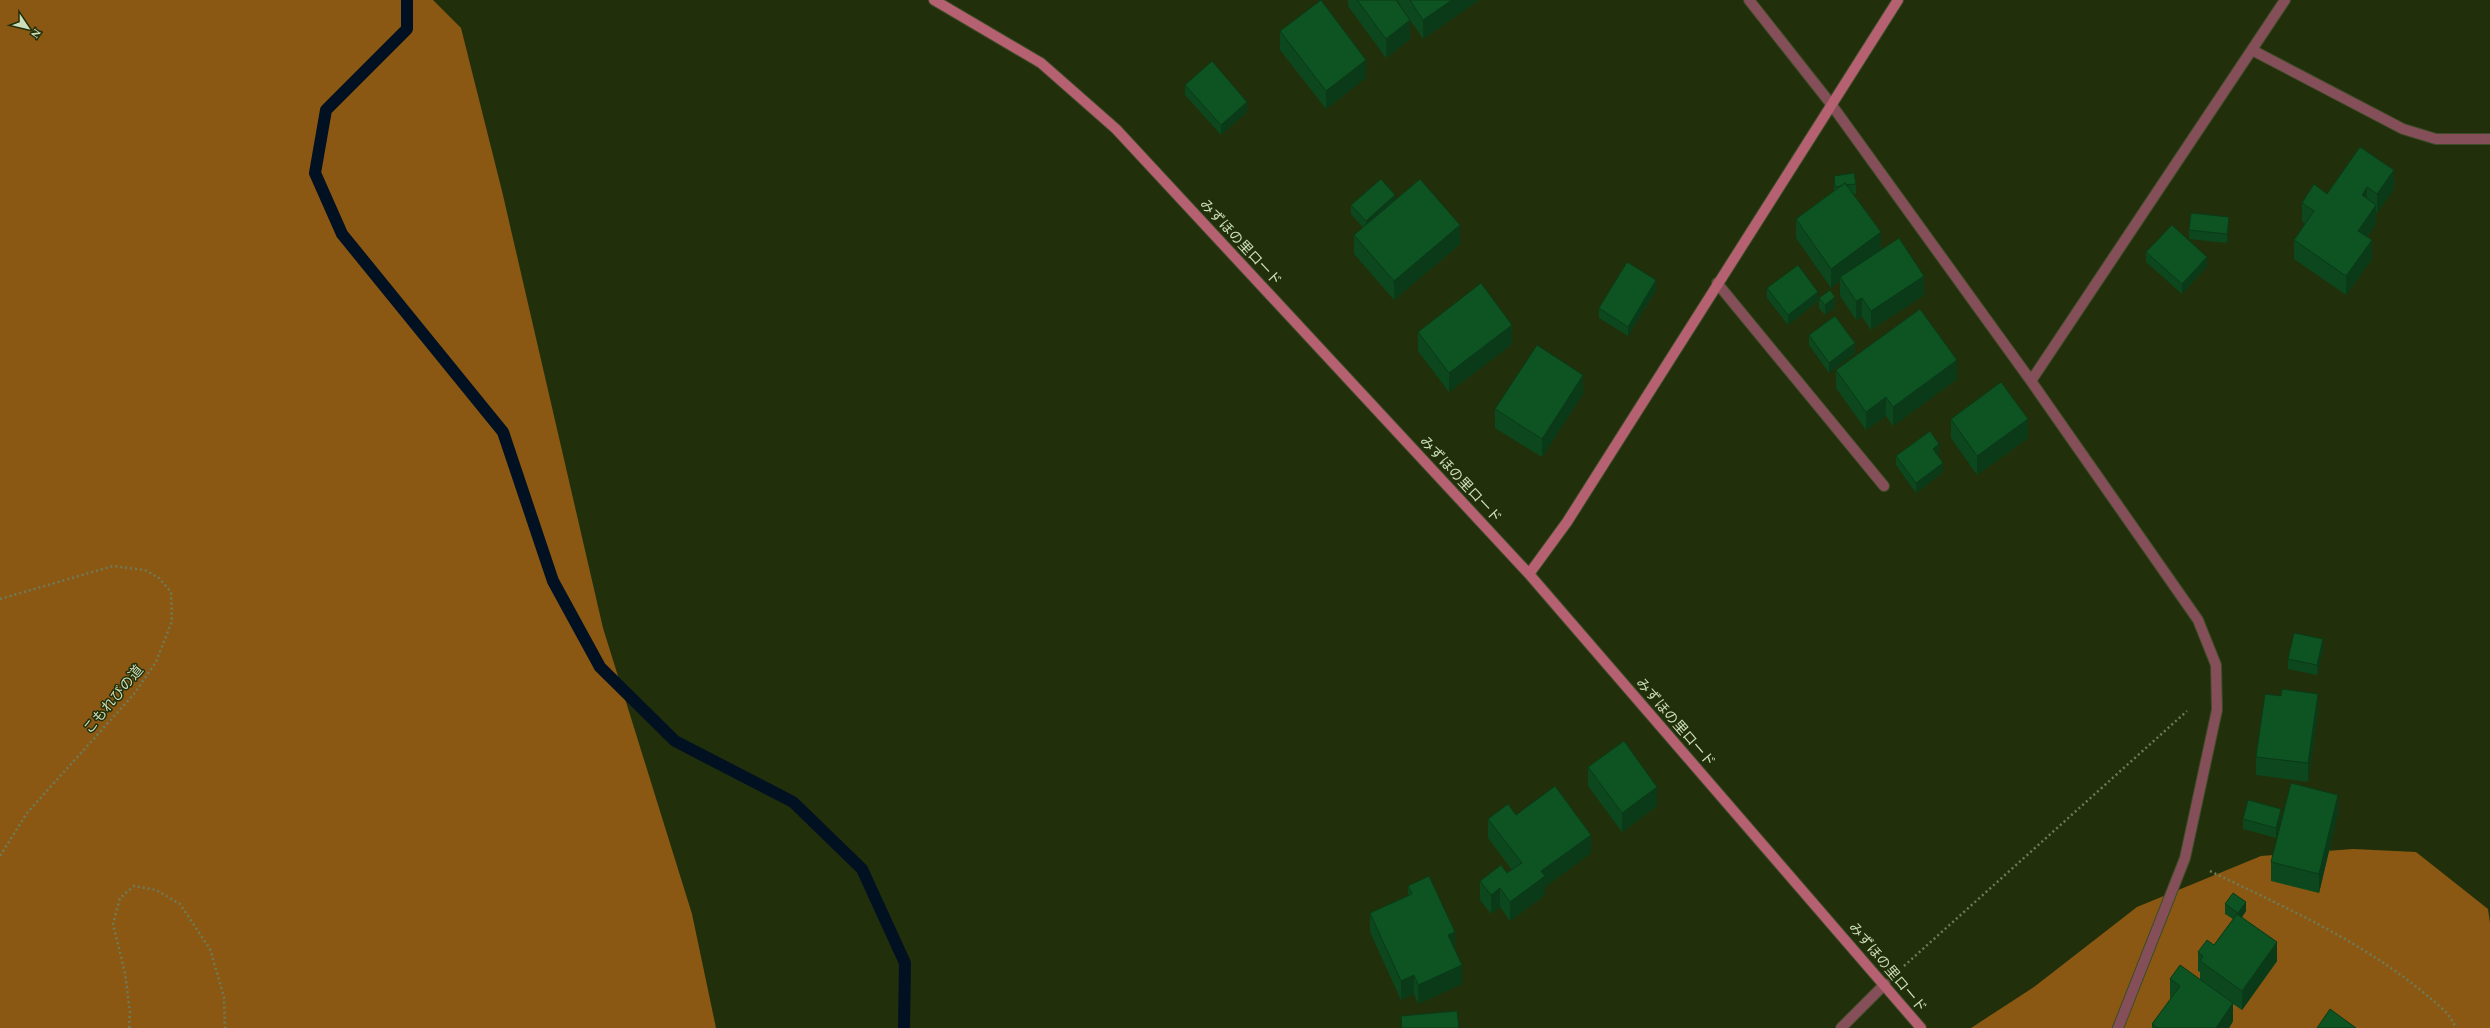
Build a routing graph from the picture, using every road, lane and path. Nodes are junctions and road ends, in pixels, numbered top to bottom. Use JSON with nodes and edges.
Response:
{"nodes":[{"id":1,"x":934,"y":0,"type":"edge"},
{"id":2,"x":1749,"y":0,"type":"edge"},
{"id":3,"x":1898,"y":0,"type":"edge"},
{"id":4,"x":2285,"y":0,"type":"edge"},
{"id":5,"x":2252,"y":50,"type":"junction"},
{"id":6,"x":1831,"y":104,"type":"junction"},
{"id":7,"x":2490,"y":139,"type":"edge"},
{"id":8,"x":1718,"y":283,"type":"junction"},
{"id":9,"x":2031,"y":381,"type":"junction"},
{"id":10,"x":1884,"y":486,"type":"dead end"},
{"id":11,"x":1529,"y":574,"type":"junction"},
{"id":12,"x":0,"y":599,"type":"edge"},
{"id":13,"x":2216,"y":684,"type":"junction"},
{"id":14,"x":0,"y":856,"type":"edge"},
{"id":15,"x":2185,"y":858,"type":"junction"},
{"id":16,"x":1884,"y":984,"type":"junction"},
{"id":17,"x":129,"y":1028,"type":"edge"},
{"id":18,"x":225,"y":1028,"type":"edge"},
{"id":19,"x":1841,"y":1028,"type":"edge"},
{"id":20,"x":1921,"y":1028,"type":"edge"},
{"id":21,"x":2118,"y":1028,"type":"edge"},
{"id":22,"x":2456,"y":1028,"type":"edge"}],
"edges":[{"from":1,"to":11,"type":"street","name":"みずほの里ロード"},
{"from":2,"to":6,"type":"street"},
{"from":3,"to":6,"type":"street"},
{"from":4,"to":5,"type":"street"},
{"from":5,"to":7,"type":"street"},
{"from":5,"to":9,"type":"street"},
{"from":6,"to":8,"type":"street"},
{"from":6,"to":9,"type":"street"},
{"from":8,"to":10,"type":"street"},
{"from":8,"to":11,"type":"street"},
{"from":9,"to":13,"type":"street"},
{"from":11,"to":16,"type":"street","name":"みずほの里ロード"},
{"from":12,"to":14,"type":"path","name":"こもれびの道"},
{"from":13,"to":15,"type":"street"},
{"from":13,"to":16,"type":"path"},
{"from":15,"to":21,"type":"street"},
{"from":15,"to":22,"type":"path"},
{"from":16,"to":19,"type":"street"},
{"from":16,"to":20,"type":"street","name":"みずほの里ロード"},
{"from":17,"to":18,"type":"path"}]}
